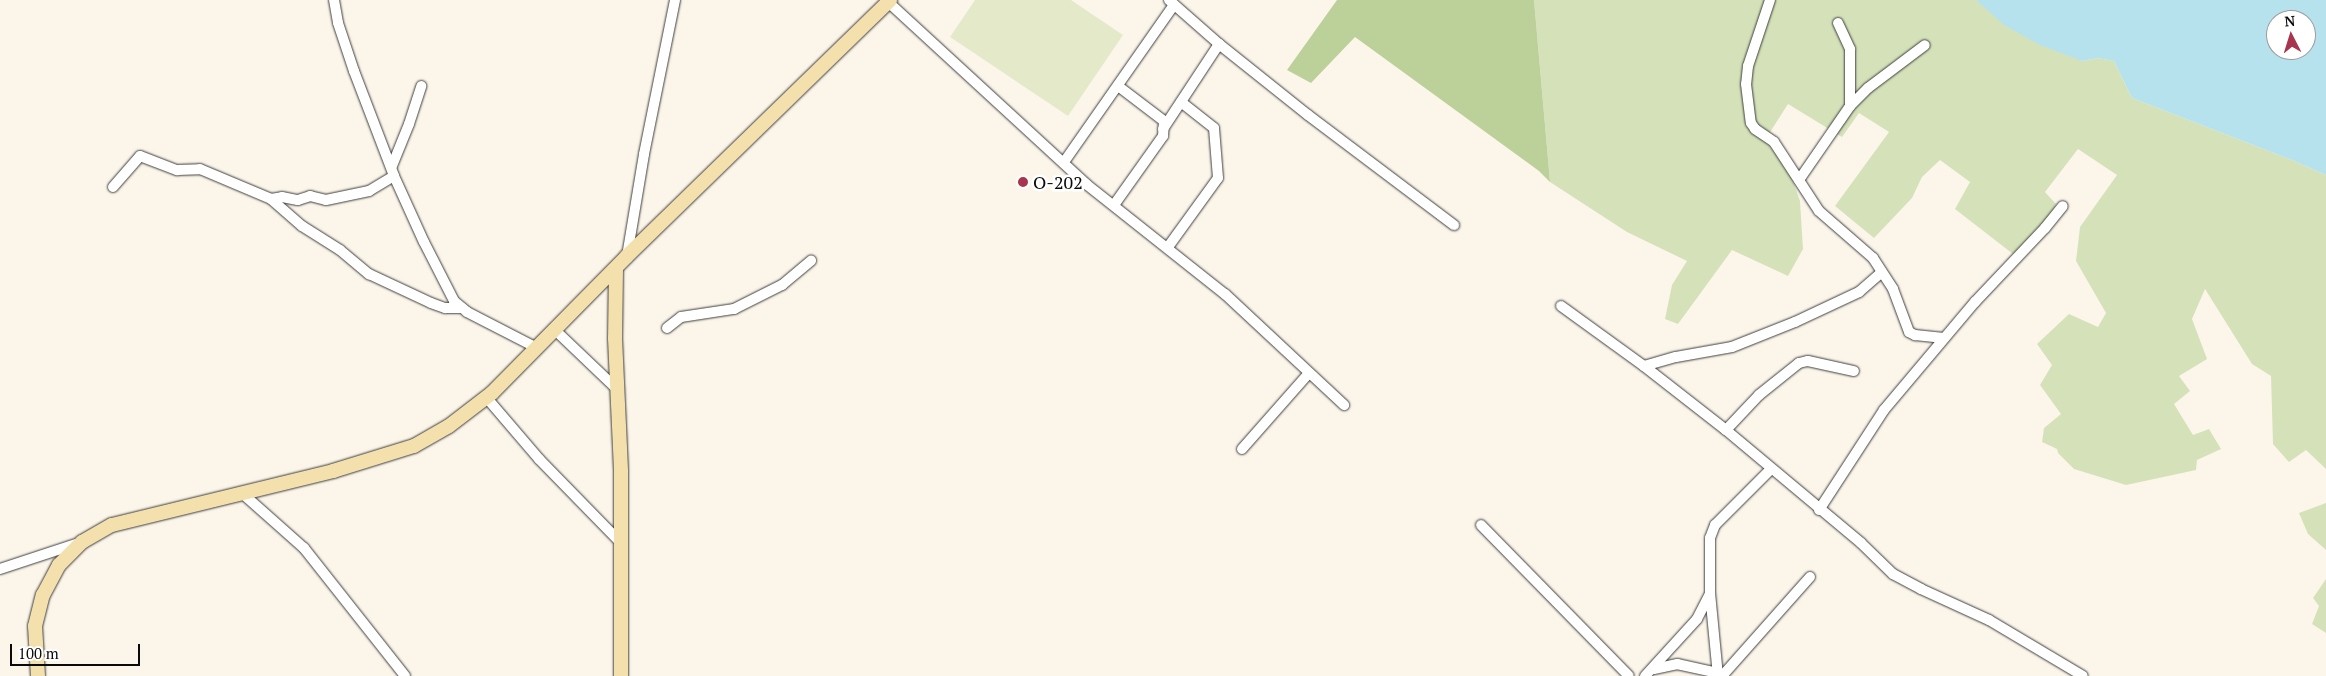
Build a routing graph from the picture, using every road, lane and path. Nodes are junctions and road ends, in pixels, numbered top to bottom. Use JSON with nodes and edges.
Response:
{"nodes":[{"id":1,"x":334,"y":0,"type":"edge"},
{"id":2,"x":675,"y":0,"type":"edge"},
{"id":3,"x":1770,"y":0,"type":"edge"},
{"id":4,"x":888,"y":1,"type":"edge"},
{"id":5,"x":1172,"y":3,"type":"edge"},
{"id":6,"x":1838,"y":23,"type":"dead end"},
{"id":7,"x":1219,"y":44,"type":"junction"},
{"id":8,"x":1925,"y":45,"type":"dead end"},
{"id":9,"x":421,"y":86,"type":"dead end"},
{"id":10,"x":1118,"y":86,"type":"junction"},
{"id":11,"x":1181,"y":102,"type":"junction"},
{"id":12,"x":1850,"y":106,"type":"junction"},
{"id":13,"x":1163,"y":129,"type":"junction"},
{"id":14,"x":1064,"y":162,"type":"junction"},
{"id":15,"x":393,"y":171,"type":"junction"},
{"id":16,"x":1799,"y":180,"type":"junction"},
{"id":17,"x":113,"y":187,"type":"dead end"},
{"id":18,"x":271,"y":199,"type":"junction"},
{"id":19,"x":1114,"y":205,"type":"junction"},
{"id":20,"x":2063,"y":206,"type":"dead end"},
{"id":21,"x":1454,"y":225,"type":"dead end"},
{"id":22,"x":1168,"y":247,"type":"junction"},
{"id":23,"x":627,"y":256,"type":"junction"},
{"id":24,"x":811,"y":262,"type":"dead end"},
{"id":25,"x":616,"y":268,"type":"junction"},
{"id":26,"x":1882,"y":272,"type":"junction"},
{"id":27,"x":1561,"y":306,"type":"dead end"},
{"id":28,"x":462,"y":308,"type":"junction"},
{"id":29,"x":667,"y":328,"type":"dead end"},
{"id":30,"x":556,"y":330,"type":"junction"},
{"id":31,"x":1944,"y":338,"type":"junction"},
{"id":32,"x":537,"y":348,"type":"junction"},
{"id":33,"x":1644,"y":366,"type":"junction"},
{"id":34,"x":1854,"y":371,"type":"dead end"},
{"id":35,"x":1309,"y":373,"type":"junction"},
{"id":36,"x":618,"y":389,"type":"junction"},
{"id":37,"x":486,"y":397,"type":"junction"},
{"id":38,"x":1344,"y":405,"type":"dead end"},
{"id":39,"x":1726,"y":430,"type":"junction"},
{"id":40,"x":1242,"y":449,"type":"dead end"},
{"id":41,"x":1772,"y":469,"type":"junction"},
{"id":42,"x":242,"y":493,"type":"junction"},
{"id":43,"x":1819,"y":510,"type":"junction"},
{"id":44,"x":1481,"y":525,"type":"dead end"},
{"id":45,"x":82,"y":542,"type":"junction"},
{"id":46,"x":620,"y":542,"type":"junction"},
{"id":47,"x":0,"y":569,"type":"edge"},
{"id":48,"x":1810,"y":578,"type":"dead end"},
{"id":49,"x":1710,"y":593,"type":"junction"},
{"id":50,"x":1649,"y":672,"type":"edge"},
{"id":51,"x":1721,"y":675,"type":"edge"},
{"id":52,"x":38,"y":676,"type":"edge"},
{"id":53,"x":405,"y":676,"type":"edge"},
{"id":54,"x":621,"y":676,"type":"edge"},
{"id":55,"x":1629,"y":676,"type":"edge"},
{"id":56,"x":2083,"y":676,"type":"edge"}],
"edges":[{"from":1,"to":15,"type":"street"},
{"from":2,"to":23,"type":"street"},
{"from":3,"to":16,"type":"street"},
{"from":4,"to":14,"type":"street"},
{"from":4,"to":23,"type":"main road"},
{"from":5,"to":7,"type":"street"},
{"from":5,"to":10,"type":"street"},
{"from":6,"to":12,"type":"street"},
{"from":7,"to":11,"type":"street"},
{"from":7,"to":21,"type":"street"},
{"from":8,"to":12,"type":"street"},
{"from":9,"to":15,"type":"street"},
{"from":10,"to":13,"type":"street"},
{"from":10,"to":14,"type":"street"},
{"from":11,"to":13,"type":"street"},
{"from":11,"to":22,"type":"street"},
{"from":12,"to":16,"type":"street"},
{"from":13,"to":19,"type":"street"},
{"from":14,"to":19,"type":"street"},
{"from":15,"to":18,"type":"street"},
{"from":15,"to":28,"type":"street"},
{"from":16,"to":26,"type":"street"},
{"from":17,"to":18,"type":"street"},
{"from":18,"to":28,"type":"street"},
{"from":19,"to":22,"type":"street"},
{"from":20,"to":31,"type":"street"},
{"from":22,"to":35,"type":"street"},
{"from":23,"to":25,"type":"main road"},
{"from":24,"to":29,"type":"street"},
{"from":25,"to":30,"type":"main road"},
{"from":25,"to":36,"type":"main road"},
{"from":26,"to":31,"type":"street"},
{"from":26,"to":33,"type":"street"},
{"from":27,"to":33,"type":"street"},
{"from":28,"to":32,"type":"street"},
{"from":30,"to":32,"type":"main road"},
{"from":30,"to":36,"type":"street"},
{"from":31,"to":43,"type":"street"},
{"from":32,"to":37,"type":"main road"},
{"from":33,"to":39,"type":"street"},
{"from":34,"to":39,"type":"street"},
{"from":35,"to":38,"type":"street"},
{"from":35,"to":40,"type":"street"},
{"from":36,"to":46,"type":"main road"},
{"from":37,"to":42,"type":"main road"},
{"from":37,"to":46,"type":"street"},
{"from":39,"to":41,"type":"street"},
{"from":41,"to":43,"type":"street"},
{"from":41,"to":49,"type":"street"},
{"from":42,"to":45,"type":"main road"},
{"from":42,"to":53,"type":"street"},
{"from":43,"to":56,"type":"street"},
{"from":44,"to":55,"type":"street"},
{"from":45,"to":47,"type":"street"},
{"from":45,"to":52,"type":"main road"},
{"from":46,"to":54,"type":"main road"},
{"from":48,"to":51,"type":"street"},
{"from":49,"to":50,"type":"street"},
{"from":49,"to":51,"type":"street"},
{"from":50,"to":51,"type":"street"}]}
